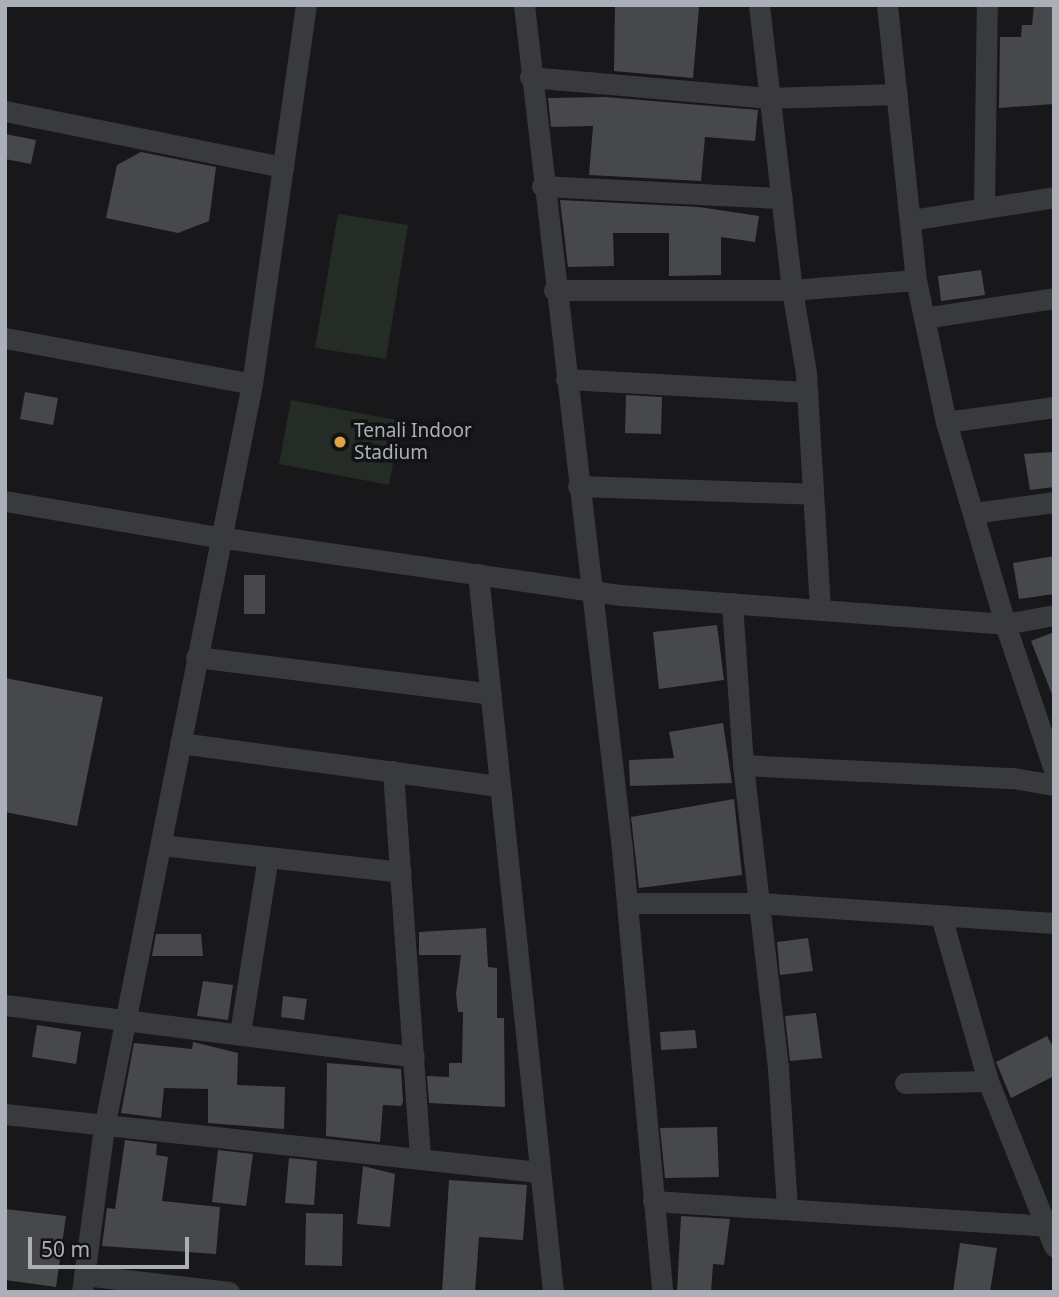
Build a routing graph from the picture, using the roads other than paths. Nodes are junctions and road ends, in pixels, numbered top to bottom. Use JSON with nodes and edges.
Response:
{"nodes":[{"id":1,"x":306,"y":5,"type":"edge"},
{"id":2,"x":524,"y":5,"type":"edge"},
{"id":3,"x":759,"y":5,"type":"edge"},
{"id":4,"x":887,"y":5,"type":"edge"},
{"id":5,"x":987,"y":5,"type":"edge"},
{"id":6,"x":530,"y":77,"type":"junction"},
{"id":7,"x":897,"y":94,"type":"junction"},
{"id":8,"x":768,"y":98,"type":"junction"},
{"id":9,"x":5,"y":111,"type":"edge"},
{"id":10,"x":283,"y":167,"type":"junction"},
{"id":11,"x":542,"y":186,"type":"junction"},
{"id":12,"x":1054,"y":197,"type":"edge"},
{"id":13,"x":782,"y":198,"type":"junction"},
{"id":14,"x":985,"y":208,"type":"junction"},
{"id":15,"x":911,"y":220,"type":"junction"},
{"id":16,"x":916,"y":280,"type":"junction"},
{"id":17,"x":555,"y":290,"type":"junction"},
{"id":18,"x":792,"y":290,"type":"junction"},
{"id":19,"x":1054,"y":298,"type":"edge"},
{"id":20,"x":924,"y":318,"type":"junction"},
{"id":21,"x":5,"y":338,"type":"edge"},
{"id":22,"x":566,"y":379,"type":"junction"},
{"id":23,"x":252,"y":384,"type":"junction"},
{"id":24,"x":808,"y":393,"type":"junction"},
{"id":25,"x":1054,"y":407,"type":"edge"},
{"id":26,"x":946,"y":422,"type":"junction"},
{"id":27,"x":578,"y":486,"type":"junction"},
{"id":28,"x":813,"y":494,"type":"junction"},
{"id":29,"x":5,"y":501,"type":"edge"},
{"id":30,"x":1054,"y":502,"type":"edge"},
{"id":31,"x":974,"y":513,"type":"junction"},
{"id":32,"x":218,"y":537,"type":"junction"},
{"id":33,"x":478,"y":574,"type":"junction"},
{"id":34,"x":589,"y":590,"type":"junction"},
{"id":35,"x":732,"y":603,"type":"junction"},
{"id":36,"x":820,"y":610,"type":"junction"},
{"id":37,"x":1054,"y":615,"type":"edge"},
{"id":38,"x":1005,"y":624,"type":"junction"},
{"id":39,"x":196,"y":657,"type":"junction"},
{"id":40,"x":491,"y":694,"type":"junction"},
{"id":41,"x":180,"y":743,"type":"junction"},
{"id":42,"x":743,"y":765,"type":"junction"},
{"id":43,"x":1054,"y":770,"type":"edge"},
{"id":44,"x":393,"y":771,"type":"junction"},
{"id":45,"x":1054,"y":785,"type":"edge"},
{"id":46,"x":500,"y":786,"type":"junction"},
{"id":47,"x":161,"y":845,"type":"junction"},
{"id":48,"x":268,"y":857,"type":"junction"},
{"id":49,"x":400,"y":873,"type":"junction"},
{"id":50,"x":627,"y":903,"type":"junction"},
{"id":51,"x":760,"y":903,"type":"junction"},
{"id":52,"x":941,"y":916,"type":"junction"},
{"id":53,"x":1054,"y":923,"type":"edge"},
{"id":54,"x":5,"y":1005,"type":"edge"},
{"id":55,"x":128,"y":1018,"type":"junction"},
{"id":56,"x":240,"y":1033,"type":"junction"},
{"id":57,"x":414,"y":1057,"type":"junction"},
{"id":58,"x":988,"y":1081,"type":"junction"},
{"id":59,"x":905,"y":1083,"type":"dead end"},
{"id":60,"x":5,"y":1114,"type":"edge"},
{"id":61,"x":104,"y":1128,"type":"junction"},
{"id":62,"x":420,"y":1157,"type":"junction"},
{"id":63,"x":539,"y":1172,"type":"junction"},
{"id":64,"x":653,"y":1202,"type":"junction"},
{"id":65,"x":787,"y":1207,"type":"junction"},
{"id":66,"x":1045,"y":1226,"type":"junction"},
{"id":67,"x":1054,"y":1246,"type":"edge"},
{"id":68,"x":83,"y":1283,"type":"edge"},
{"id":69,"x":229,"y":1292,"type":"edge"},
{"id":70,"x":553,"y":1292,"type":"edge"},
{"id":71,"x":662,"y":1292,"type":"edge"}],
"edges":[{"from":1,"to":10,"type":"street"},
{"from":2,"to":6,"type":"street"},
{"from":3,"to":8,"type":"street"},
{"from":4,"to":7,"type":"street"},
{"from":5,"to":14,"type":"street"},
{"from":6,"to":8,"type":"street"},
{"from":6,"to":11,"type":"street"},
{"from":7,"to":8,"type":"street"},
{"from":7,"to":15,"type":"street"},
{"from":8,"to":13,"type":"street"},
{"from":9,"to":10,"type":"street"},
{"from":10,"to":23,"type":"street"},
{"from":11,"to":13,"type":"street"},
{"from":11,"to":17,"type":"street"},
{"from":12,"to":14,"type":"street"},
{"from":13,"to":18,"type":"street"},
{"from":14,"to":15,"type":"street"},
{"from":15,"to":16,"type":"street"},
{"from":16,"to":18,"type":"street"},
{"from":16,"to":20,"type":"street"},
{"from":17,"to":18,"type":"street"},
{"from":17,"to":22,"type":"street"},
{"from":18,"to":24,"type":"street"},
{"from":19,"to":20,"type":"street"},
{"from":20,"to":26,"type":"street"},
{"from":21,"to":23,"type":"street"},
{"from":22,"to":24,"type":"street"},
{"from":22,"to":27,"type":"street"},
{"from":23,"to":32,"type":"street"},
{"from":24,"to":28,"type":"street"},
{"from":25,"to":26,"type":"street"},
{"from":26,"to":31,"type":"street"},
{"from":27,"to":28,"type":"street"},
{"from":27,"to":34,"type":"street"},
{"from":28,"to":36,"type":"street"},
{"from":29,"to":32,"type":"street"},
{"from":30,"to":31,"type":"street"},
{"from":31,"to":38,"type":"street"},
{"from":32,"to":33,"type":"street"},
{"from":32,"to":39,"type":"street"},
{"from":33,"to":34,"type":"street"},
{"from":33,"to":40,"type":"street"},
{"from":34,"to":35,"type":"street"},
{"from":34,"to":50,"type":"street"},
{"from":35,"to":36,"type":"street"},
{"from":35,"to":42,"type":"street"},
{"from":36,"to":38,"type":"street"},
{"from":37,"to":38,"type":"street"},
{"from":38,"to":43,"type":"street"},
{"from":39,"to":40,"type":"street"},
{"from":39,"to":41,"type":"street"},
{"from":40,"to":46,"type":"street"},
{"from":41,"to":44,"type":"street"},
{"from":41,"to":47,"type":"street"},
{"from":42,"to":45,"type":"street"},
{"from":42,"to":51,"type":"street"},
{"from":44,"to":46,"type":"street"},
{"from":44,"to":49,"type":"street"},
{"from":46,"to":63,"type":"street"},
{"from":47,"to":48,"type":"street"},
{"from":47,"to":55,"type":"street"},
{"from":48,"to":49,"type":"street"},
{"from":48,"to":56,"type":"street"},
{"from":49,"to":57,"type":"street"},
{"from":50,"to":51,"type":"street"},
{"from":50,"to":64,"type":"street"},
{"from":51,"to":52,"type":"street"},
{"from":51,"to":65,"type":"street"},
{"from":52,"to":53,"type":"street"},
{"from":52,"to":58,"type":"street"},
{"from":54,"to":55,"type":"street"},
{"from":55,"to":56,"type":"street"},
{"from":55,"to":61,"type":"street"},
{"from":56,"to":57,"type":"street"},
{"from":57,"to":62,"type":"street"},
{"from":58,"to":59,"type":"street"},
{"from":58,"to":66,"type":"street"},
{"from":60,"to":61,"type":"street"},
{"from":61,"to":62,"type":"street"},
{"from":61,"to":68,"type":"street"},
{"from":62,"to":63,"type":"street"},
{"from":63,"to":70,"type":"street"},
{"from":64,"to":65,"type":"street"},
{"from":64,"to":71,"type":"street"},
{"from":65,"to":66,"type":"street"},
{"from":66,"to":67,"type":"street"},
{"from":68,"to":69,"type":"street"}]}
